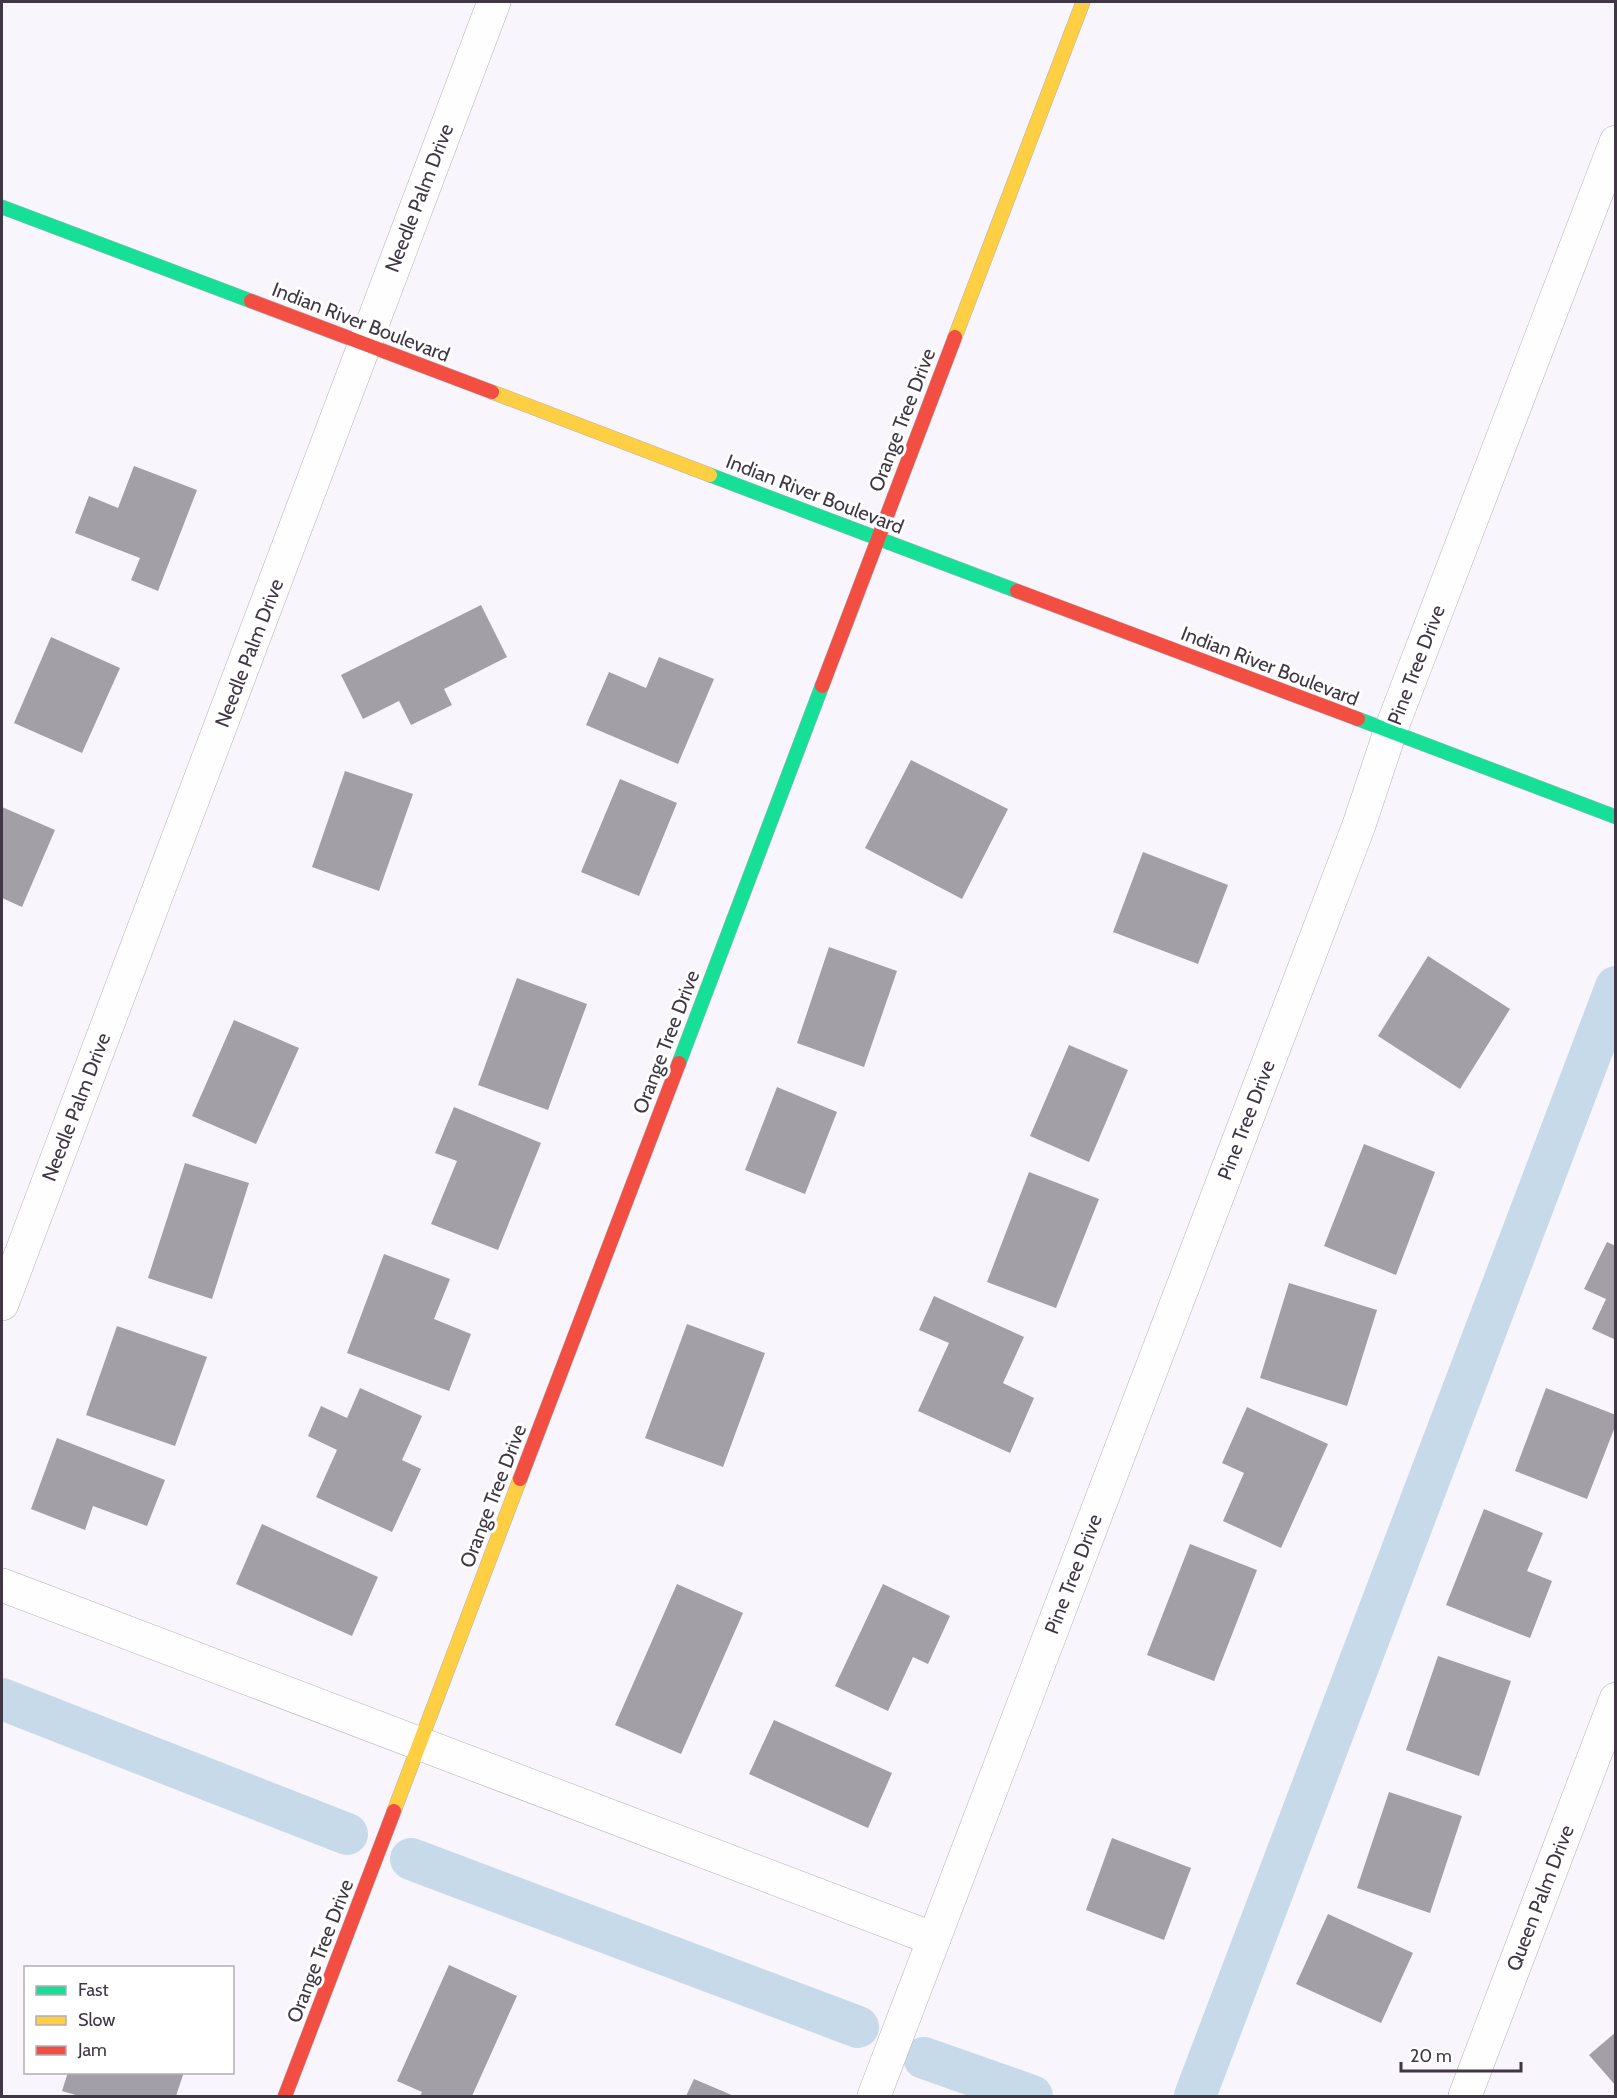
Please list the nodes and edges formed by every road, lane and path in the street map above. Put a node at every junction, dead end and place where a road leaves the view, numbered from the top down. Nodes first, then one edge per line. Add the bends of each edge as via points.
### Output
1 (494, 2) edge
2 (1083, 2) edge
3 (1616, 142) edge
4 (2, 207) edge
5 (364, 344) junction
6 (878, 538) junction
7 (1390, 732) junction
8 (1616, 817) edge
9 (2, 1304) edge
10 (2, 1585) edge
11 (1616, 1699) edge
12 (420, 1744) junction
13 (934, 1939) junction
14 (285, 2097) edge
15 (874, 2097) edge
16 (1465, 2097) edge

1 - 5 street, Needle Palm Drive
2 - 6 street, Orange Tree Drive
3 - 7 street, Pine Tree Drive
4 - 5 street, Indian River Boulevard
5 - 6 street, Indian River Boulevard
5 - 9 street, Needle Palm Drive
6 - 7 street, Indian River Boulevard
6 - 12 street, Orange Tree Drive
7 - 8 street, Indian River Boulevard
7 - 13 street, Pine Tree Drive via 1359,825
10 - 12 street
11 - 16 street, Queen Palm Drive
12 - 13 street
12 - 14 street, Orange Tree Drive
13 - 15 street, Pine Tree Drive

